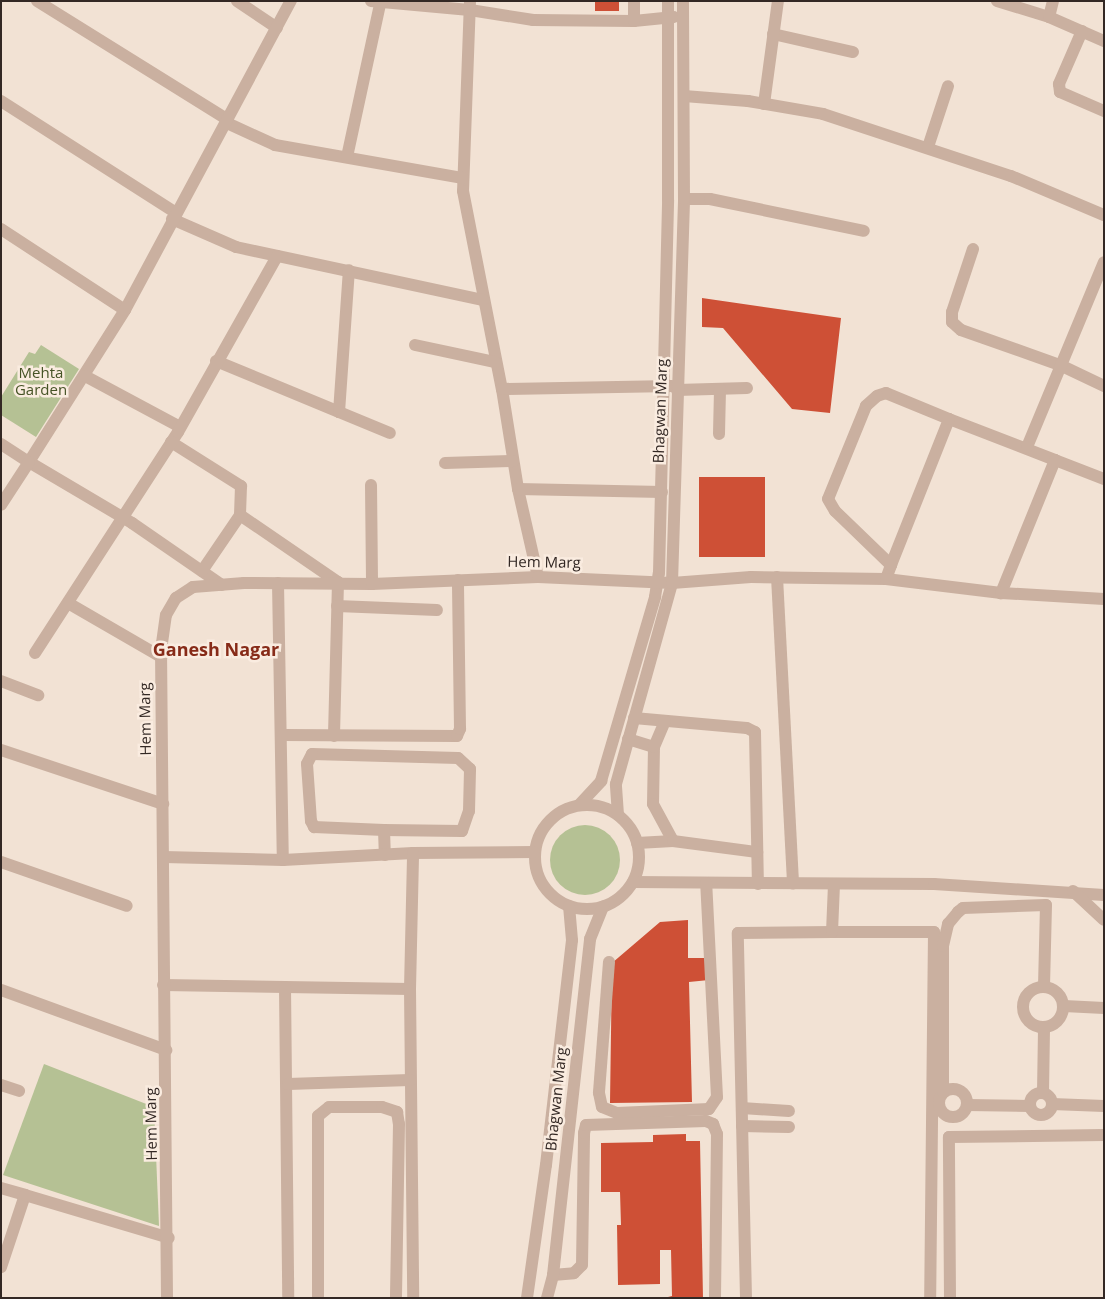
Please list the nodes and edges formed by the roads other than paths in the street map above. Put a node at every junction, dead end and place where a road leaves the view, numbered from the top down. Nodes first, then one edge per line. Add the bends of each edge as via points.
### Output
1 (38, 1) edge
2 (237, 1) edge
3 (291, 1) edge
4 (634, 1) edge
5 (668, 1) edge
6 (683, 1) edge
7 (778, 1) edge
8 (997, 1) edge
9 (1053, 1) edge
10 (376, 2) edge
11 (470, 6) edge
12 (683, 15) junction
13 (1049, 17) junction
14 (668, 19) junction
15 (634, 21) junction
16 (277, 28) junction
17 (1082, 31) junction
18 (773, 34) junction
19 (1104, 41) edge
20 (853, 52) dead end
21 (948, 86) dead end
22 (684, 96) junction
23 (1, 101) edge
24 (764, 104) junction
25 (1104, 111) edge
26 (228, 122) junction
27 (928, 146) junction
28 (347, 157) junction
29 (463, 178) junction
30 (684, 199) junction
31 (1104, 215) edge
32 (174, 216) junction
33 (1, 229) edge
34 (864, 231) dead end
35 (973, 248) dead end
36 (277, 256) junction
37 (1104, 262) edge
38 (349, 270) junction
39 (483, 300) junction
40 (125, 310) junction
41 (415, 344) dead end
42 (216, 361) junction
43 (495, 362) junction
44 (1060, 365) junction
45 (85, 376) junction
46 (1104, 386) edge
47 (673, 388) junction
48 (747, 388) dead end
49 (502, 389) junction
50 (720, 389) junction
51 (339, 412) junction
52 (949, 420) junction
53 (180, 427) junction
54 (390, 433) dead end
55 (719, 434) dead end
56 (172, 442) junction
57 (1, 444) edge
58 (1027, 447) junction
59 (513, 460) junction
60 (1055, 460) junction
61 (29, 462) junction
62 (445, 463) dead end
63 (1104, 479) edge
64 (371, 485) dead end
65 (518, 489) junction
66 (662, 492) junction
67 (1, 505) edge
68 (240, 515) junction
69 (124, 518) junction
70 (891, 565) junction
71 (202, 571) junction
72 (538, 576) junction
73 (777, 577) junction
74 (886, 579) junction
75 (458, 580) junction
76 (338, 582) junction
77 (658, 582) junction
78 (278, 583) junction
79 (672, 583) junction
80 (372, 584) junction
81 (222, 585) junction
82 (1001, 593) junction
83 (1104, 598) edge
84 (68, 603) junction
85 (337, 606) junction
86 (437, 610) dead end
87 (35, 653) dead end
88 (161, 657) junction
89 (1, 681) edge
90 (38, 695) dead end
91 (634, 718) junction
92 (665, 721) junction
93 (283, 735) junction
94 (334, 736) junction
95 (628, 739) junction
96 (654, 747) junction
97 (1, 750) edge
98 (162, 804) junction
99 (580, 805) junction
100 (618, 815) junction
101 (384, 830) junction
102 (673, 841) junction
103 (637, 844) junction
104 (534, 852) junction
105 (758, 852) junction
106 (413, 853) junction
107 (385, 855) junction
108 (164, 857) junction
109 (283, 860) junction
110 (1, 862) edge
111 (633, 882) junction
112 (706, 883) junction
113 (758, 884) junction
114 (793, 884) junction
115 (834, 885) junction
116 (1047, 889) junction
117 (1073, 890) junction
118 (1104, 895) edge
119 (1046, 905) junction
120 (127, 906) dead end
121 (569, 906) junction
122 (603, 906) junction
123 (1104, 920) edge
124 (832, 932) junction
125 (609, 962) dead end
126 (163, 985) junction
127 (1044, 987) junction
128 (285, 988) junction
129 (410, 989) junction
130 (1, 990) edge
131 (1064, 1006) junction
132 (1104, 1008) edge
133 (1044, 1028) junction
134 (166, 1050) junction
135 (410, 1080) junction
136 (288, 1084) junction
137 (1, 1085) edge
138 (19, 1091) dead end
139 (943, 1092) junction
140 (1043, 1093) junction
141 (1052, 1104) junction
142 (967, 1105) junction
143 (1030, 1106) junction
144 (1104, 1106) edge
145 (742, 1108) junction
146 (789, 1110) dead end
147 (742, 1126) junction
148 (789, 1128) dead end
149 (1104, 1135) edge
150 (1, 1188) edge
151 (26, 1195) junction
152 (169, 1238) junction
153 (1, 1267) edge
154 (553, 1275) junction
155 (167, 1298) edge
156 (288, 1298) edge
157 (318, 1298) edge
158 (396, 1298) edge
159 (413, 1298) edge
160 (527, 1298) edge
161 (547, 1298) edge
162 (715, 1298) edge
163 (746, 1298) edge
164 (930, 1298) edge
165 (950, 1298) edge

1 - 26 street
2 - 16 street
3 - 16 street
4 - 15 street
5 - 14 street, Bhagwan Marg
6 - 12 street, Bhagwan Marg
7 - 18 street
8 - 13 street
9 - 13 street
10 - 11 street
10 - 28 street
11 - 15 street via 533,20
11 - 29 street
12 - 14 street
12 - 22 street, Bhagwan Marg
13 - 17 street
14 - 15 street
14 - 47 street, Bhagwan Marg
16 - 26 street
17 - 19 street
17 - 25 street via 1059,84 1060,92
18 - 20 street
18 - 24 street
21 - 27 street
22 - 24 street
22 - 30 street, Bhagwan Marg
23 - 32 street
24 - 27 street via 823,114
26 - 28 street via 275,145
26 - 32 street
27 - 31 street
28 - 29 street
29 - 39 street
30 - 34 street via 710,199
30 - 47 street, Bhagwan Marg
32 - 36 street via 236,246
32 - 40 street
33 - 40 street
35 - 44 street via 952,312 952,322 961,330
36 - 38 street
36 - 42 street
37 - 44 street
38 - 39 street
38 - 51 street
39 - 43 street
40 - 45 street
41 - 43 street
42 - 51 street
42 - 53 street
43 - 49 street
44 - 46 street
44 - 58 street
45 - 53 street
45 - 61 street
47 - 49 street
47 - 50 street
47 - 66 street, Bhagwan Marg
47 - 79 street, Bhagwan Marg
48 - 50 street
49 - 59 street
50 - 55 street
51 - 54 street
52 - 58 street
52 - 70 street
52 - 70 street via 886,393 877,396 866,406 830,494 830,505
53 - 56 street
56 - 68 street via 241,486
56 - 69 street
57 - 61 street
58 - 60 street
59 - 62 street
59 - 65 street
60 - 63 street
60 - 82 street
61 - 67 street
61 - 69 street
64 - 80 street
65 - 66 street
65 - 72 street
66 - 77 street, Bhagwan Marg
68 - 71 street
68 - 76 street
69 - 71 street
69 - 84 street
70 - 74 street
71 - 81 street
72 - 75 street, Hem Marg
72 - 77 street, Hem Marg
73 - 74 street, Hem Marg
73 - 79 street, Hem Marg
73 - 114 street
74 - 82 street, Hem Marg
75 - 80 street, Hem Marg
75 - 94 street via 460,729 457,736
76 - 78 street, Hem Marg
76 - 80 street, Hem Marg
76 - 85 street
77 - 79 street, Hem Marg
77 - 99 street, Bhagwan Marg via 601,781
78 - 81 street, Hem Marg
78 - 93 street
79 - 91 street, Bhagwan Marg
81 - 88 street, Hem Marg via 193,587 176,598 166,615
82 - 83 street, Hem Marg
84 - 87 street
84 - 88 street
85 - 86 street
85 - 94 street
88 - 98 street, Hem Marg
89 - 90 street
91 - 92 street
91 - 95 street, Bhagwan Marg
92 - 96 street
92 - 105 street via 748,728 755,732
93 - 94 street
93 - 109 street
95 - 96 street
95 - 100 street, Bhagwan Marg via 616,784
96 - 102 street via 653,804
97 - 98 street
98 - 108 street, Hem Marg
99 - 100 street via 602,807
99 - 104 street via 561,812 543,829
100 - 103 street
101 - 101 street via 314,827 307,764 312,754 458,758 470,769 469,811 462,831
101 - 107 street
102 - 103 street
102 - 105 street
103 - 111 street via 639,861
104 - 106 street
104 - 121 street via 538,877 553,897
105 - 113 street
106 - 107 street
106 - 129 street
107 - 109 street
108 - 109 street
108 - 126 street, Hem Marg
110 - 120 street
111 - 112 street
111 - 122 street via 621,896
112 - 113 street
112 - 125 street via 717,1097 709,1109 617,1113 602,1107 599,1093
113 - 114 street
114 - 115 street
115 - 116 street via 934,884
115 - 124 street
116 - 117 street
116 - 119 street
117 - 118 street
117 - 123 street
119 - 127 street
119 - 139 street via 963,908 948,924 943,946
121 - 122 street via 586,910
121 - 160 street, Bhagwan Marg via 572,940
122 - 154 street, Bhagwan Marg via 590,940
124 - 145 street via 738,933
124 - 164 street via 934,932
126 - 128 street
126 - 134 street, Hem Marg
127 - 131 street via 1055,990
127 - 133 street via 1032,990 1023,1007 1027,1020
128 - 129 street
128 - 136 street
129 - 135 street
130 - 134 street
131 - 132 street
131 - 133 street via 1056,1024
133 - 140 street
134 - 152 street, Hem Marg
135 - 136 street
135 - 159 street
136 - 156 street
137 - 138 street
139 - 142 street via 951,1089 960,1091 966,1097
139 - 142 street via 938,1106 948,1117 962,1114
140 - 141 street via 1049,1095
140 - 143 street via 1033,1096
141 - 143 street via 1044,1115 1034,1112
141 - 144 street
142 - 143 street
145 - 146 street
145 - 147 street
147 - 148 street
147 - 163 street
149 - 165 street via 949,1137
150 - 151 street
151 - 152 street
151 - 153 street
152 - 155 street, Hem Marg
154 - 161 street, Bhagwan Marg
154 - 162 street via 574,1274 582,1265 586,1125 706,1121 713,1124 717,1134
157 - 158 street via 318,1116 329,1107 373,1107 397,1112

